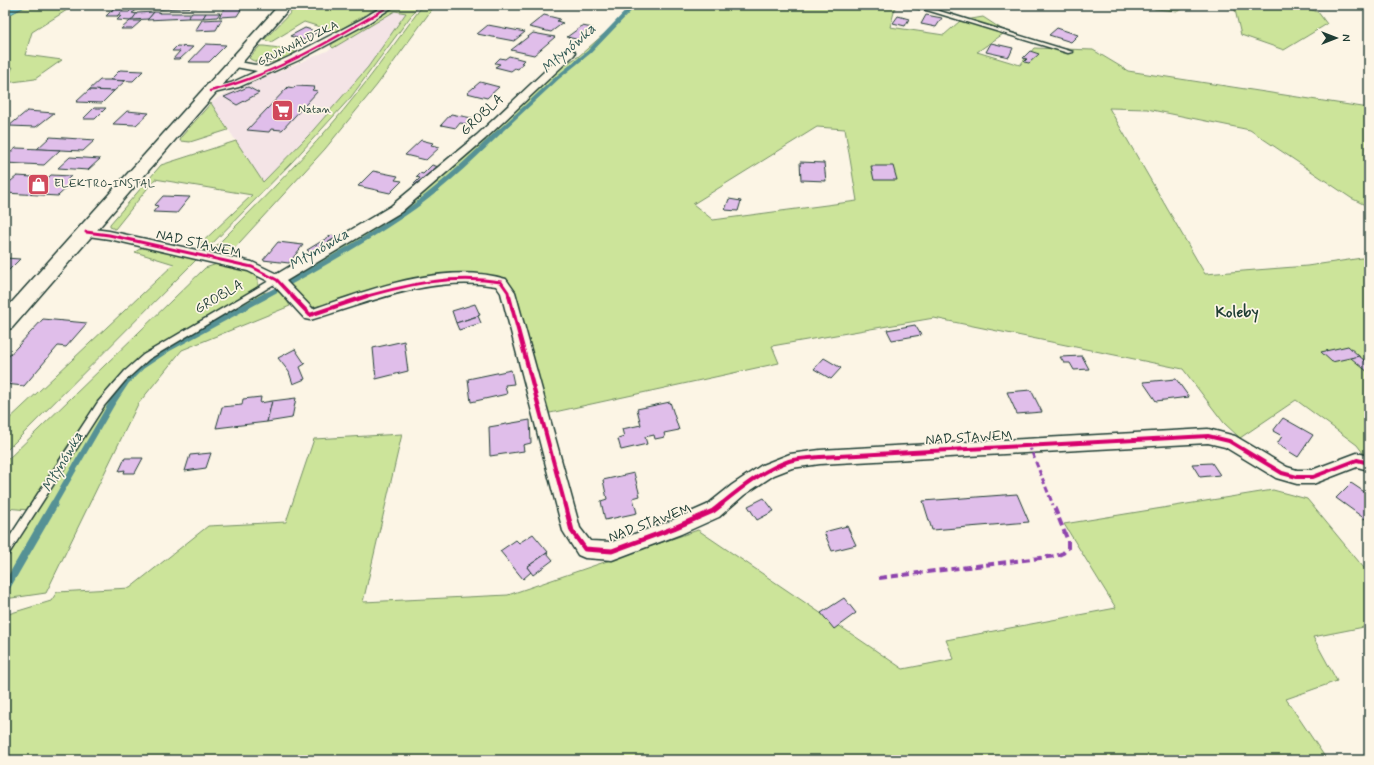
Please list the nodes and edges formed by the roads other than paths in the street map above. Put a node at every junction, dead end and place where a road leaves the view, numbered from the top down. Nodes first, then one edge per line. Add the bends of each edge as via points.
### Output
1 (286, 5) edge
2 (391, 5) edge
3 (905, 5) edge
4 (1070, 52) dead end
5 (570, 53) dead end
6 (234, 64) junction
7 (269, 70) junction
8 (210, 91) junction
9 (86, 232) junction
10 (277, 280) junction
11 (5, 323) edge
12 (1369, 463) edge
13 (5, 552) edge

1 - 6 main road
2 - 7 street, GRUNWALDZKA
3 - 4 lane via 931,10
5 - 10 street, GROBLA via 481,137 396,209
6 - 7 street
6 - 8 main road
7 - 8 street, GRUNWALDZKA via 235,85
8 - 9 main road
9 - 10 street, NAD STAWEM via 252,267
9 - 11 main road
10 - 12 street, NAD STAWEM via 310,315 352,300 402,287 476,277 501,282 508,292 572,532 585,549 612,551 674,528 713,511 768,470 790,462 820,457 1208,436 1229,441 1282,472 1296,477 1313,477 1357,460
10 - 13 lane, GROBLA via 130,369 100,404

